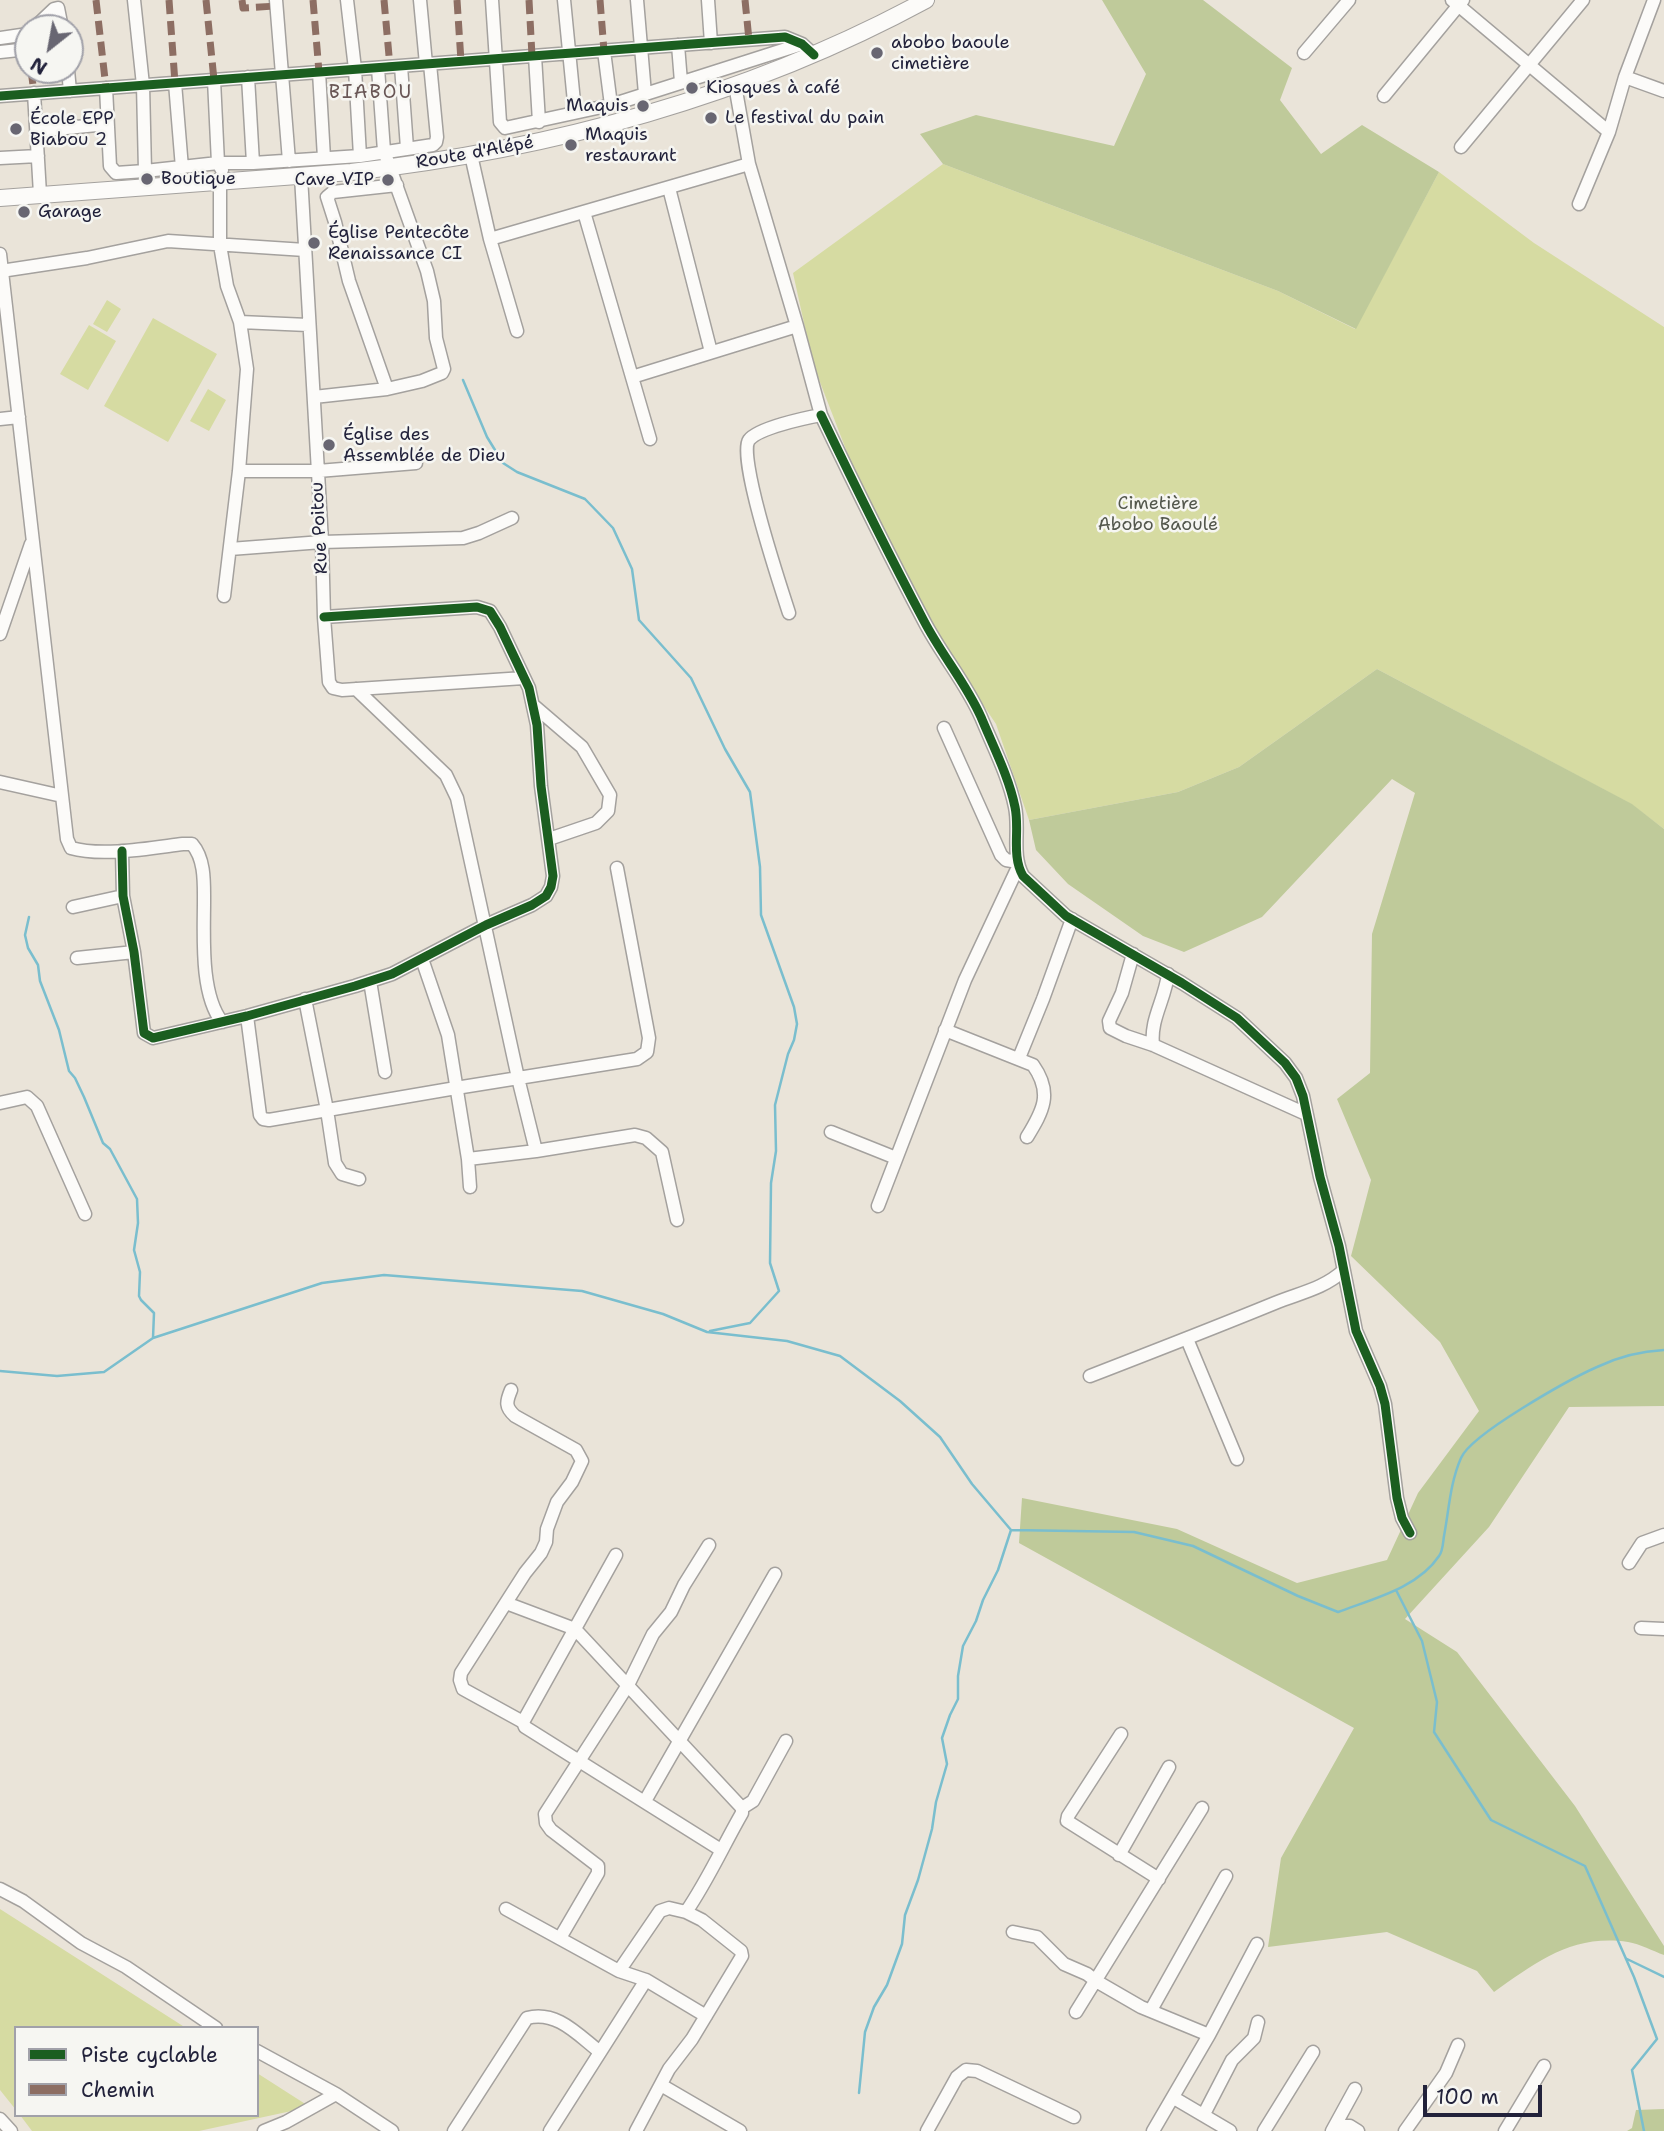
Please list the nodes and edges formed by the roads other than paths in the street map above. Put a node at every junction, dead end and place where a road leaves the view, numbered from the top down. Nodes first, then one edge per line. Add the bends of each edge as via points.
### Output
1 (134, 0) edge
2 (276, 0) edge
3 (348, 0) edge
4 (420, 0) edge
5 (492, 0) edge
6 (564, 0) edge
7 (637, 0) edge
8 (708, 0) edge
9 (926, 0) edge
10 (1349, 0) edge
11 (1583, 0) edge
12 (1654, 0) edge
13 (1458, 2) edge
14 (49, 14) edge
15 (59, 14) edge
16 (711, 43) junction
17 (678, 45) junction
18 (642, 48) junction
19 (808, 50) junction
20 (604, 51) junction
21 (1304, 52) dead end
22 (569, 53) junction
23 (535, 56) junction
24 (497, 59) junction
25 (428, 64) junction
26 (1530, 65) junction
27 (401, 66) junction
28 (378, 68) junction
29 (355, 69) junction
30 (318, 72) junction
31 (283, 75) junction
32 (248, 77) junction
33 (1626, 77) junction
34 (214, 80) junction
35 (681, 82) junction
36 (175, 83) junction
37 (70, 84) edge
38 (143, 85) junction
39 (735, 85) junction
40 (106, 88) junction
41 (71, 91) junction
42 (1664, 91) edge
43 (34, 93) junction
44 (645, 94) junction
45 (0, 96) edge
46 (1384, 96) dead end
47 (611, 105) junction
48 (575, 112) junction
49 (538, 122) junction
50 (107, 124) junction
51 (36, 131) junction
52 (1609, 132) junction
53 (1461, 147) dead end
54 (407, 148) junction
55 (384, 151) junction
56 (471, 155) junction
57 (38, 156) junction
58 (360, 156) junction
59 (0, 158) edge
60 (324, 158) junction
61 (289, 161) junction
62 (218, 163) junction
63 (253, 163) junction
64 (749, 164) junction
65 (181, 167) junction
66 (391, 168) junction
67 (145, 172) junction
68 (301, 176) junction
69 (223, 181) junction
70 (397, 185) junction
71 (668, 188) junction
72 (40, 194) junction
73 (0, 198) edge
74 (1579, 204) dead end
75 (584, 212) junction
76 (490, 239) junction
77 (220, 245) junction
78 (305, 250) junction
79 (0, 254) edge
80 (1, 271) edge
81 (1, 285) edge
82 (240, 322) junction
83 (308, 325) junction
84 (797, 326) junction
85 (517, 331) dead end
86 (5, 352) edge
87 (711, 352) junction
88 (632, 377) junction
89 (387, 389) junction
90 (314, 397) junction
91 (821, 415) junction
92 (19, 417) junction
93 (0, 419) edge
94 (650, 439) dead end
95 (416, 463) dead end
96 (239, 471) junction
97 (318, 471) junction
98 (512, 518) dead end
99 (32, 541) junction
100 (322, 542) junction
101 (230, 549) junction
102 (224, 596) dead end
103 (789, 613) dead end
104 (324, 617) junction
105 (0, 634) edge
106 (524, 678) junction
107 (356, 689) junction
108 (533, 705) junction
109 (943, 728) dead end
110 (0, 782) edge
111 (62, 796) junction
112 (549, 839) junction
113 (122, 851) junction
114 (1018, 865) junction
115 (617, 868) dead end
116 (123, 896) junction
117 (73, 906) dead end
118 (1072, 919) junction
119 (486, 925) junction
120 (134, 952) junction
121 (1133, 954) junction
122 (77, 958) dead end
123 (422, 959) junction
124 (1168, 974) junction
125 (370, 981) junction
126 (305, 999) junction
127 (247, 1016) junction
128 (222, 1022) junction
129 (945, 1030) junction
130 (1153, 1045) junction
131 (1019, 1058) junction
132 (385, 1072) dead end
133 (518, 1078) junction
134 (456, 1088) junction
135 (0, 1103) edge
136 (327, 1110) junction
137 (1306, 1114) junction
138 (831, 1132) dead end
139 (1027, 1138) dead end
140 (536, 1151) junction
141 (896, 1158) junction
142 (468, 1160) junction
143 (359, 1179) dead end
144 (470, 1187) dead end
145 (878, 1206) dead end
146 (85, 1214) dead end
147 (677, 1220) dead end
148 (1343, 1272) junction
149 (1187, 1339) junction
150 (1090, 1376) dead end
151 (511, 1390) dead end
152 (1237, 1459) dead end
153 (1410, 1533) dead end
154 (1664, 1535) edge
155 (709, 1545) dead end
156 (616, 1555) dead end
157 (1629, 1563) dead end
158 (775, 1574) dead end
159 (506, 1603) junction
160 (1641, 1628) dead end
161 (575, 1629) junction
162 (1664, 1629) edge
163 (628, 1685) junction
164 (523, 1723) junction
165 (1121, 1734) dead end
166 (680, 1740) junction
167 (786, 1741) dead end
168 (579, 1761) junction
169 (1169, 1767) dead end
170 (645, 1801) junction
171 (742, 1808) junction
172 (1202, 1808) dead end
173 (721, 1850) junction
174 (1119, 1855) junction
175 (1226, 1876) dead end
176 (1159, 1879) junction
177 (0, 1889) edge
178 (506, 1909) dead end
179 (686, 1912) junction
180 (1013, 1932) dead end
181 (560, 1938) junction
182 (1257, 1944) dead end
183 (619, 1971) junction
184 (646, 1980) junction
185 (1096, 1982) junction
186 (1151, 2010) junction
187 (1076, 2012) dead end
188 (706, 2016) junction
189 (1258, 2022) dead end
190 (213, 2026) edge
191 (1209, 2035) junction
192 (1458, 2045) dead end
193 (259, 2052) edge
194 (600, 2052) junction
195 (1312, 2052) dead end
196 (1544, 2066) dead end
197 (662, 2085) junction
198 (1355, 2089) dead end
199 (336, 2094) junction
200 (1174, 2098) junction
201 (1204, 2114) junction
202 (1074, 2117) dead end
203 (0, 2119) edge
204 (1333, 2129) edge
205 (11, 2131) edge
206 (264, 2131) edge
207 (392, 2131) edge
208 (454, 2131) edge
209 (550, 2131) edge
210 (636, 2131) edge
211 (740, 2131) edge
212 (927, 2131) edge
213 (1153, 2131) edge
214 (1230, 2131) edge
215 (1264, 2131) edge
216 (1358, 2131) edge
217 (1405, 2131) edge
218 (1506, 2131) edge

1 - 38 street
2 - 31 street
3 - 29 street
4 - 25 street
5 - 24 street
6 - 22 street
7 - 18 street
8 - 16 street
9 - 19 main road, Route d'Alépé
10 - 21 street
11 - 26 street
12 - 33 street
13 - 26 street
13 - 46 street
14 - 15 street via 58,8
16 - 17 street
16 - 19 street via 785,37
17 - 18 street
17 - 35 street
18 - 20 street
18 - 44 street
19 - 35 street
19 - 39 main road, Route d'Alépé
20 - 22 street
20 - 47 street
22 - 23 street
22 - 48 street
23 - 24 street
23 - 49 street
24 - 25 street
24 - 49 street via 500,122 505,128
25 - 27 street
25 - 54 street via 436,142
26 - 52 street
26 - 53 street
27 - 28 street
27 - 54 street
28 - 29 street
28 - 55 street
29 - 30 street
29 - 58 street
30 - 31 street
30 - 60 street
31 - 32 street
31 - 61 street
32 - 34 street
32 - 63 street
33 - 42 street
33 - 52 street
34 - 36 street
34 - 62 street
35 - 44 street
36 - 38 street
36 - 65 street
37 - 41 street
38 - 40 street
38 - 67 street
39 - 56 main road, Route d'Alépé via 564,136
39 - 64 street
40 - 41 street
40 - 50 street
41 - 43 street
43 - 45 street
43 - 51 street
44 - 47 street
47 - 48 street
48 - 49 street
50 - 51 street
50 - 67 street via 111,169 118,174
51 - 57 street
52 - 74 street
54 - 55 street
55 - 58 street
55 - 66 street
56 - 66 main road, Route d'Alépé
56 - 76 street
57 - 59 street
57 - 72 street
58 - 60 street
60 - 61 street
61 - 63 street
62 - 63 street
62 - 65 street
62 - 69 street
64 - 71 street
64 - 84 street
65 - 67 street
66 - 68 main road, Route d'Alépé
66 - 70 street
68 - 69 main road, Route d'Alépé
68 - 78 street, Rue Poitou
69 - 72 main road, Route d'Alépé
69 - 77 street
70 - 89 street via 427,271 444,369 422,381
70 - 89 street via 333,192 327,197 349,281
71 - 75 street
71 - 87 street
72 - 73 main road, Route d'Alépé
75 - 76 street
75 - 88 street
76 - 85 street
77 - 78 street
77 - 80 street via 168,241
77 - 82 street via 227,286
78 - 83 street, Rue Poitou
79 - 80 street
80 - 81 street
81 - 86 street
82 - 83 street
82 - 96 street via 247,369
83 - 90 street, Rue Poitou
84 - 87 street
84 - 91 street
86 - 92 street
87 - 88 street
88 - 94 street
89 - 90 street
90 - 97 street, Rue Poitou
91 - 103 street via 761,432 746,445 768,548
91 - 114 street via 925,623 980,716 1010,788
92 - 93 street
92 - 99 street
95 - 97 street
96 - 97 street
96 - 101 street
97 - 100 street, Rue Poitou
98 - 100 street via 463,538
99 - 105 street
99 - 111 street
100 - 101 street
100 - 104 street, Rue Poitou
101 - 102 street
104 - 106 street via 477,607 490,611
104 - 107 street, Rue Poitou via 329,682 333,688
106 - 107 street, Rue Poitou
106 - 108 street
107 - 119 street via 446,775 457,797
108 - 112 street
108 - 112 street via 582,747 610,795 608,811 596,823
109 - 114 street via 1001,855
110 - 111 street
111 - 113 street via 71,848
112 - 119 street via 553,876 546,896
113 - 116 street
113 - 128 street via 192,844 198,851 204,877 206,970 215,1014
114 - 118 street via 1023,876
114 - 129 street
115 - 133 street via 649,1038 647,1052 637,1059
116 - 117 street
116 - 120 street
118 - 121 street
118 - 131 street
119 - 123 street
119 - 133 street
120 - 122 street
120 - 128 street via 144,1033 164,1037
121 - 124 street
121 - 130 street via 1110,1028
123 - 125 street
123 - 134 street via 449,1035
124 - 130 street via 1152,1025
124 - 137 street via 1237,1018 1285,1063 1296,1079
125 - 126 street
125 - 132 street
126 - 127 street
126 - 136 street
127 - 128 street
127 - 136 street via 263,1119
129 - 131 street
129 - 141 street
130 - 137 street
131 - 139 street via 1040,1074 1045,1094
133 - 134 street
133 - 140 street
134 - 136 street
134 - 142 street
135 - 146 street via 26,1097 37,1106
136 - 143 street via 335,1163 342,1174
137 - 148 street
138 - 141 street
140 - 142 street
140 - 147 street via 635,1135 646,1138 662,1152
141 - 145 street
142 - 144 street
148 - 149 street via 1321,1287
148 - 153 street via 1356,1331 1385,1404 1397,1498
149 - 150 street
149 - 152 street
151 - 159 street via 508,1410 576,1450 582,1461 557,1502 541,1553
154 - 157 street via 1642,1544
155 - 163 street via 671,1612 653,1634
156 - 161 street
158 - 166 street
159 - 161 street
159 - 164 street via 460,1680 463,1689
160 - 162 street
161 - 163 street
161 - 164 street
163 - 166 street
163 - 168 street
164 - 168 street
165 - 174 street via 1067,1822
166 - 170 street
166 - 171 street
167 - 171 street via 753,1801
168 - 170 street
168 - 181 street via 545,1814 546,1823 592,1860 598,1873
169 - 174 street
170 - 173 street
171 - 173 street
172 - 176 street
173 - 179 street
174 - 176 street
175 - 186 street
176 - 185 street
177 - 190 street
178 - 181 street
179 - 183 street via 660,1911
179 - 188 street via 702,1920 742,1956
180 - 185 street via 1037,1937 1058,1959
181 - 183 street
182 - 191 street
183 - 184 street
184 - 188 street
184 - 194 street
185 - 186 street
185 - 187 street
186 - 191 street
188 - 197 street
189 - 201 street via 1254,2038 1232,2060
191 - 200 street
192 - 217 street via 1442,2080
193 - 199 street
194 - 208 street via 559,2020 527,2018
194 - 209 street
195 - 215 street
196 - 218 street
197 - 210 street
197 - 211 street
198 - 204 street
199 - 206 street
199 - 207 street
200 - 201 street
200 - 213 street
201 - 214 street
202 - 212 street via 966,2070 957,2077
203 - 205 street
204 - 216 street via 1350,2126

